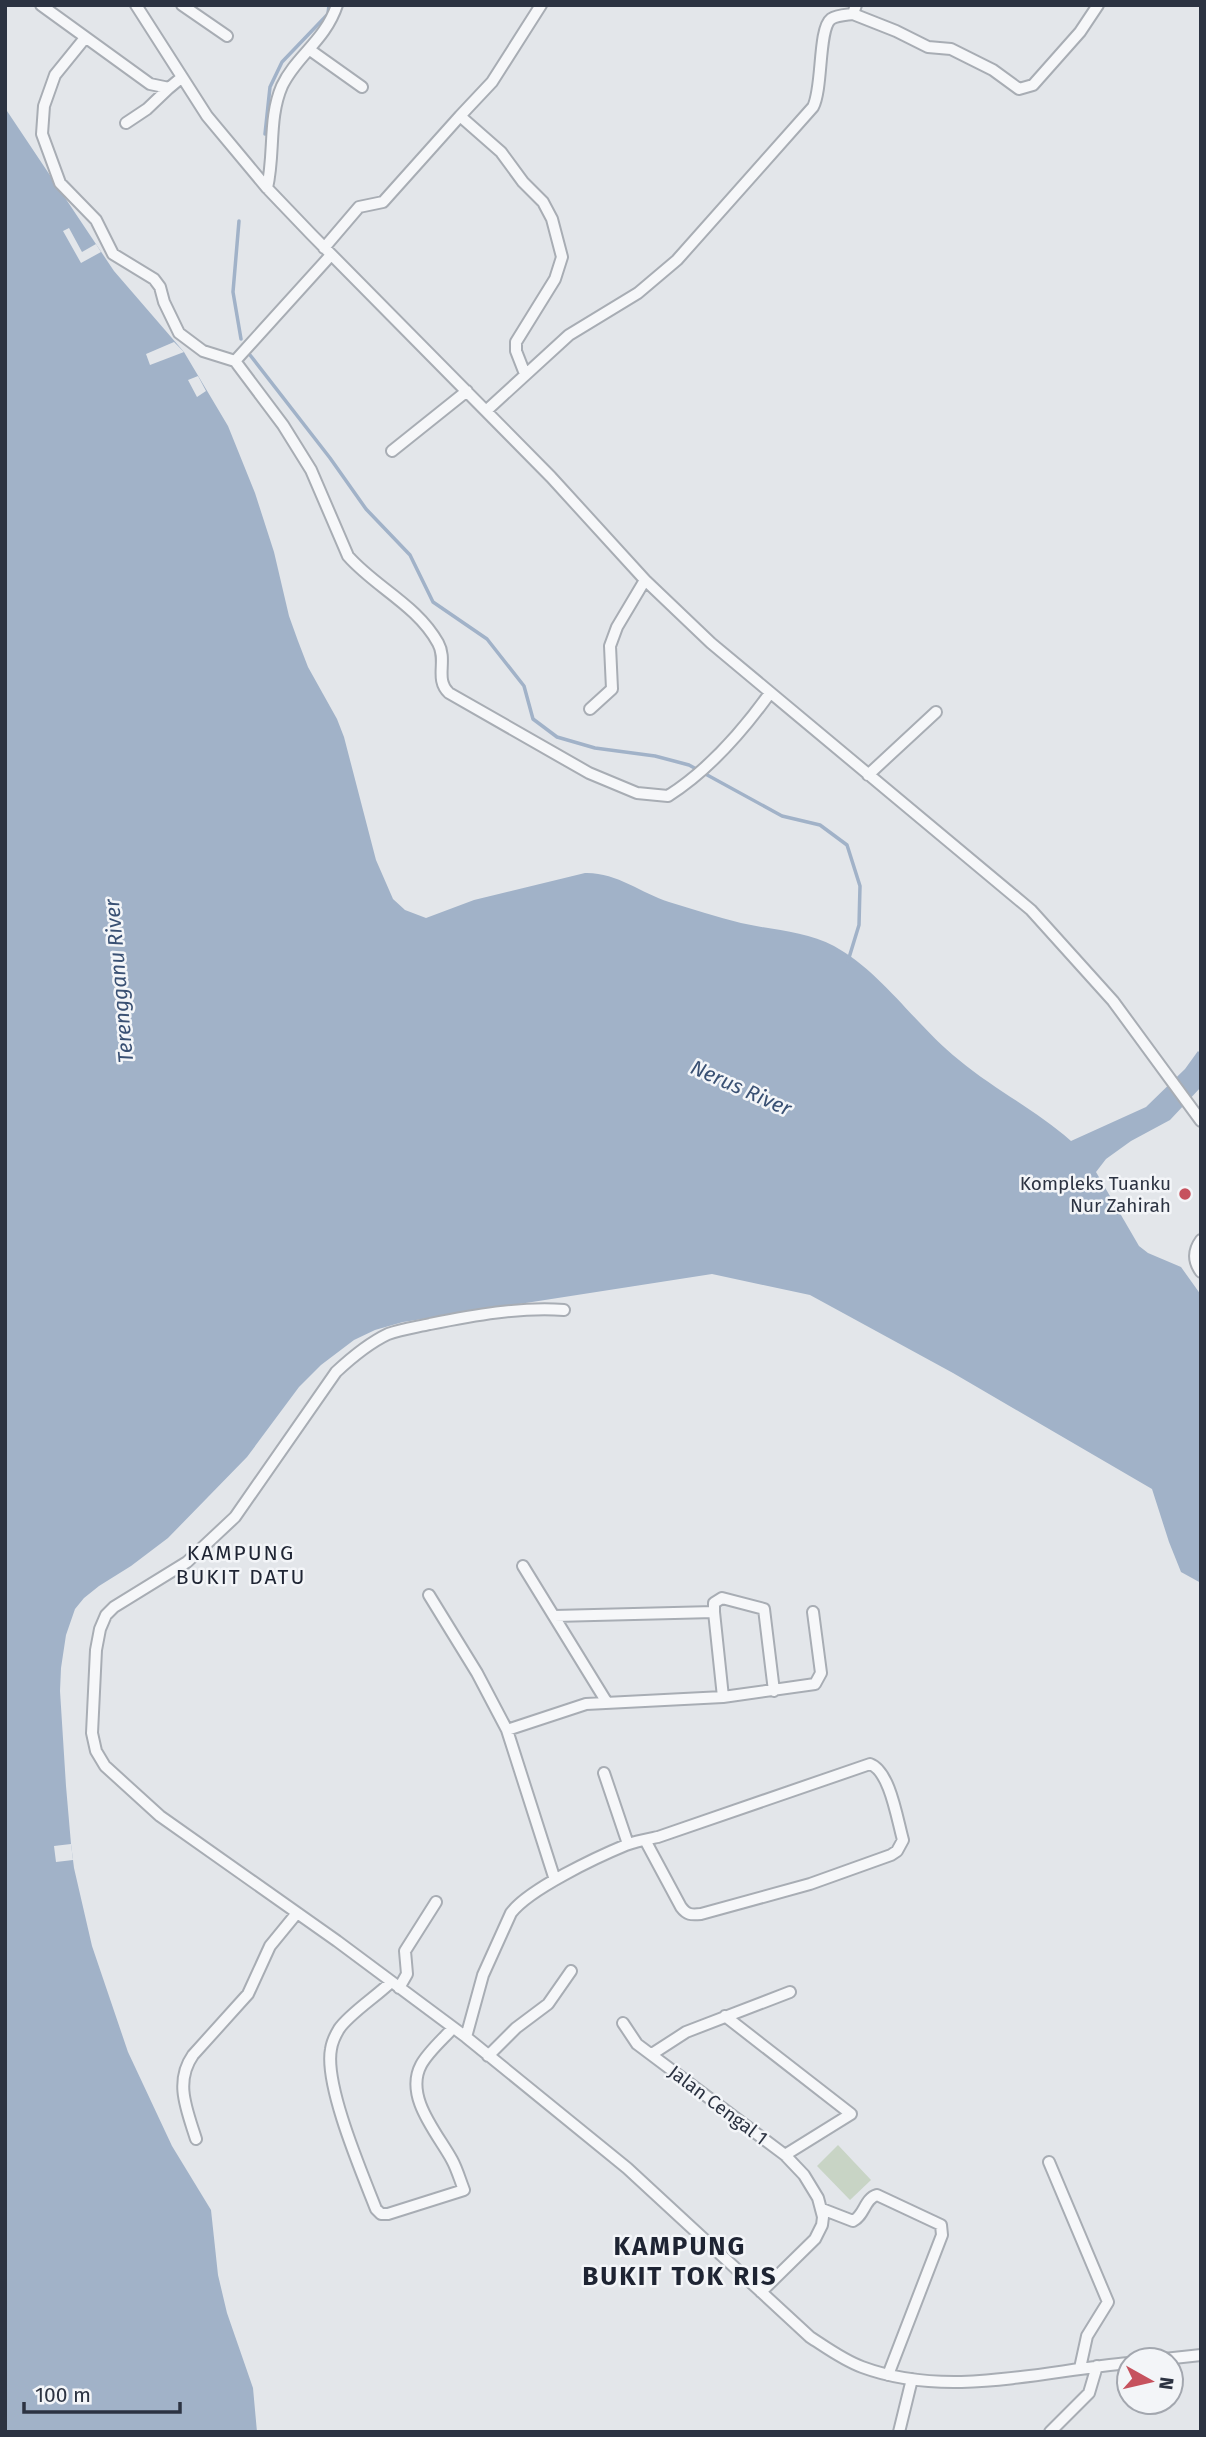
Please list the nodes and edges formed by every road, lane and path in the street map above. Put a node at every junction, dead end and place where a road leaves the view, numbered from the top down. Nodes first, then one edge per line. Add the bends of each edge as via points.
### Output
1 (41, 5) edge
2 (136, 5) edge
3 (183, 5) edge
4 (337, 5) edge
5 (541, 5) edge
6 (1098, 5) edge
7 (855, 10) edge
8 (227, 36) dead end
9 (85, 38) junction
10 (310, 50) junction
11 (181, 78) junction
12 (362, 87) dead end
13 (169, 88) junction
14 (460, 116) junction
15 (126, 124) dead end
16 (267, 188) junction
17 (328, 251) junction
18 (235, 361) junction
19 (525, 374) junction
20 (467, 391) junction
21 (486, 411) junction
22 (392, 451) dead end
23 (645, 580) junction
24 (770, 693) junction
25 (590, 709) dead end
26 (936, 712) dead end
27 (868, 775) junction
28 (1201, 1122) edge
29 (1201, 1240) edge
30 (1201, 1272) edge
31 (564, 1310) dead end
32 (523, 1566) dead end
33 (429, 1595) dead end
34 (715, 1612) junction
35 (813, 1612) dead end
36 (554, 1616) junction
37 (774, 1690) junction
38 (723, 1697) junction
39 (606, 1701) junction
40 (506, 1730) junction
41 (604, 1773) dead end
42 (645, 1840) junction
43 (628, 1844) junction
44 (555, 1880) junction
45 (436, 1902) dead end
46 (297, 1913) junction
47 (571, 1971) dead end
48 (395, 1985) junction
49 (790, 1992) dead end
50 (725, 2016) junction
51 (624, 2023) dead end
52 (453, 2028) junction
53 (466, 2037) junction
54 (652, 2054) junction
55 (488, 2056) junction
56 (196, 2139) dead end
57 (785, 2155) junction
58 (1049, 2162) dead end
59 (822, 2209) junction
60 (761, 2292) junction
61 (1115, 2364) edge
62 (1097, 2366) junction
63 (1080, 2368) junction
64 (888, 2375) junction
65 (912, 2379) junction
66 (899, 2432) edge
67 (1050, 2432) edge

1 - 9 street
2 - 11 street
3 - 8 street
4 - 10 street via 327,29
5 - 14 street via 492,82
6 - 7 street via 1080,32 1025,89 951,49 922,45
7 - 19 street via 828,23 813,107 677,260 638,293 569,335
9 - 13 street via 139,79
9 - 18 street via 55,75 44,106 42,134 54,171 96,220 113,254 154,279 179,333 203,351
10 - 12 street
10 - 16 street via 286,79 275,105
11 - 13 street
11 - 16 street
13 - 15 street
14 - 17 street via 383,202 359,207
14 - 19 street via 501,152 543,202 562,257 555,279 516,342
16 - 17 street
17 - 18 street
17 - 20 street
18 - 24 street via 311,470 348,556 424,623 438,643 443,656 440,679 449,693 589,773 634,792 668,796 708,766
19 - 21 street
20 - 21 street
20 - 22 street
21 - 23 street
23 - 24 street
23 - 25 street via 610,646 612,689
24 - 27 street
26 - 27 street
27 - 28 street via 1031,910 1113,1001
29 - 30 street via 1195,1258
31 - 46 street via 489,1314 403,1330 352,1357 336,1372 234,1517 187,1562 106,1615 96,1650 92,1733 105,1766 160,1816
32 - 36 street
33 - 40 street
34 - 36 street
34 - 37 street via 715,1604 722,1598 764,1609
34 - 38 street
35 - 37 street via 820,1679 816,1684
36 - 39 street
37 - 38 street
38 - 39 street
39 - 40 street via 568,1708
40 - 44 street
41 - 43 street
42 - 42 street via 870,1764 879,1767 885,1777 903,1840 891,1855 833,1876 691,1915 681,1907
42 - 43 street
43 - 44 street
44 - 53 street via 525,1897 511,1913 483,1975
45 - 48 street via 405,1951 407,1974
46 - 48 street
46 - 56 street via 270,1947 248,1994 186,2067 182,2087
47 - 55 street via 548,2004
48 - 52 street
48 - 52 street via 346,2020 333,2040 330,2056 345,2127 381,2214 464,2190 454,2162 422,2108 416,2083 425,2059
49 - 50 street
50 - 54 street via 673,2038
50 - 57 street via 851,2115
51 - 54 street, Jalan Cengal 1 via 635,2042
52 - 53 street
53 - 55 street
54 - 57 street, Jalan Cengal 1
55 - 60 street via 626,2168
57 - 59 street, Jalan Cengal 1 via 811,2183
58 - 63 street via 1108,2302 1087,2336
59 - 60 street via 822,2225 815,2239
59 - 64 street via 853,2221 877,2195 941,2225 942,2235
60 - 64 street via 810,2337 841,2357
61 - 62 street
62 - 63 street
62 - 67 street via 1089,2393
63 - 65 street via 962,2383
64 - 65 street
65 - 66 street

